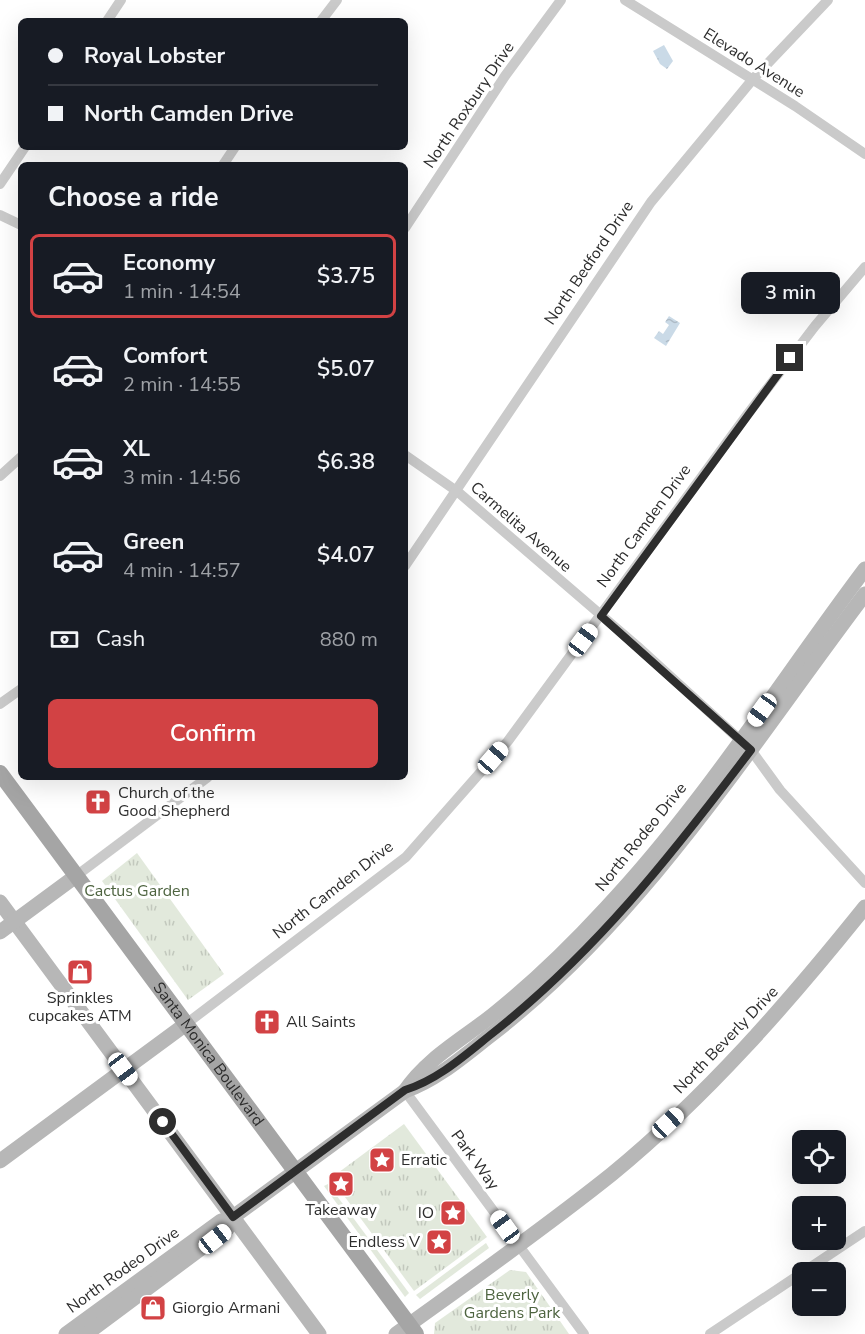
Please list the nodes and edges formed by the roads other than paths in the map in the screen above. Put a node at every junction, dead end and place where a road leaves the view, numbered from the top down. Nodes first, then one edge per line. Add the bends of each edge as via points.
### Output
1 (121, 0) edge
2 (337, 0) edge
3 (561, 0) edge
4 (625, 0) edge
5 (828, 0) edge
6 (109, 18) edge
7 (323, 18) edge
8 (753, 79) junction
9 (23, 150) edge
10 (865, 153) edge
11 (0, 184) edge
12 (0, 215) edge
13 (408, 223) edge
14 (18, 224) edge
15 (865, 267) edge
16 (408, 457) edge
17 (18, 460) edge
18 (0, 476) edge
19 (458, 492) junction
20 (408, 562) edge
21 (865, 569) edge
22 (865, 594) edge
23 (601, 616) junction
24 (18, 690) edge
25 (0, 704) edge
26 (745, 745) junction
27 (0, 773) edge
28 (203, 780) edge
29 (76, 876) junction
30 (865, 884) edge
31 (0, 902) edge
32 (865, 907) edge
33 (14, 921) junction
34 (0, 932) edge
35 (186, 1024) junction
36 (123, 1069) junction
37 (405, 1090) junction
38 (0, 1161) edge
39 (295, 1171) junction
40 (233, 1217) junction
41 (865, 1231) edge
42 (518, 1244) junction
43 (407, 1331) edge
44 (66, 1334) edge
45 (86, 1334) edge
46 (319, 1334) edge
47 (584, 1334) edge
48 (710, 1334) edge

1 - 6 street
2 - 7 street
3 - 13 street, North Roxbury Drive via 505,76
4 - 8 street, Elevado Avenue
5 - 8 street, North Bedford Drive
8 - 10 street, Elevado Avenue
8 - 19 street, North Bedford Drive via 651,202
9 - 11 street
12 - 14 street
15 - 23 street, North Camden Drive via 747,415
16 - 19 street, Carmelita Avenue
17 - 18 street
19 - 20 street, North Bedford Drive
19 - 23 street, Carmelita Avenue
21 - 26 street, North Rodeo Drive
22 - 26 street, North Rodeo Drive
23 - 26 street, Carmelita Avenue
23 - 35 street, North Camden Drive via 508,741 406,857
24 - 25 street
26 - 30 street, Carmelita Avenue
26 - 37 street, North Rodeo Drive via 600,915 523,990 423,1068
27 - 29 main road, Santa Monica Boulevard
28 - 29 street
29 - 33 street
29 - 35 main road, Santa Monica Boulevard
31 - 33 street
32 - 42 street, North Beverly Drive via 780,1011 712,1082 611,1174
33 - 34 street
33 - 36 street
35 - 36 street, North Camden Drive
35 - 39 main road, Santa Monica Boulevard
36 - 38 street, North Camden Drive
36 - 40 street
37 - 39 street, North Rodeo Drive
37 - 42 street, Park Way
39 - 40 street, North Rodeo Drive
39 - 43 main road, Santa Monica Boulevard
40 - 44 street, North Rodeo Drive via 221,1221
40 - 45 street, North Rodeo Drive via 227,1229
40 - 46 street
41 - 48 street
42 - 43 street, North Beverly Drive
42 - 47 street, Park Way

